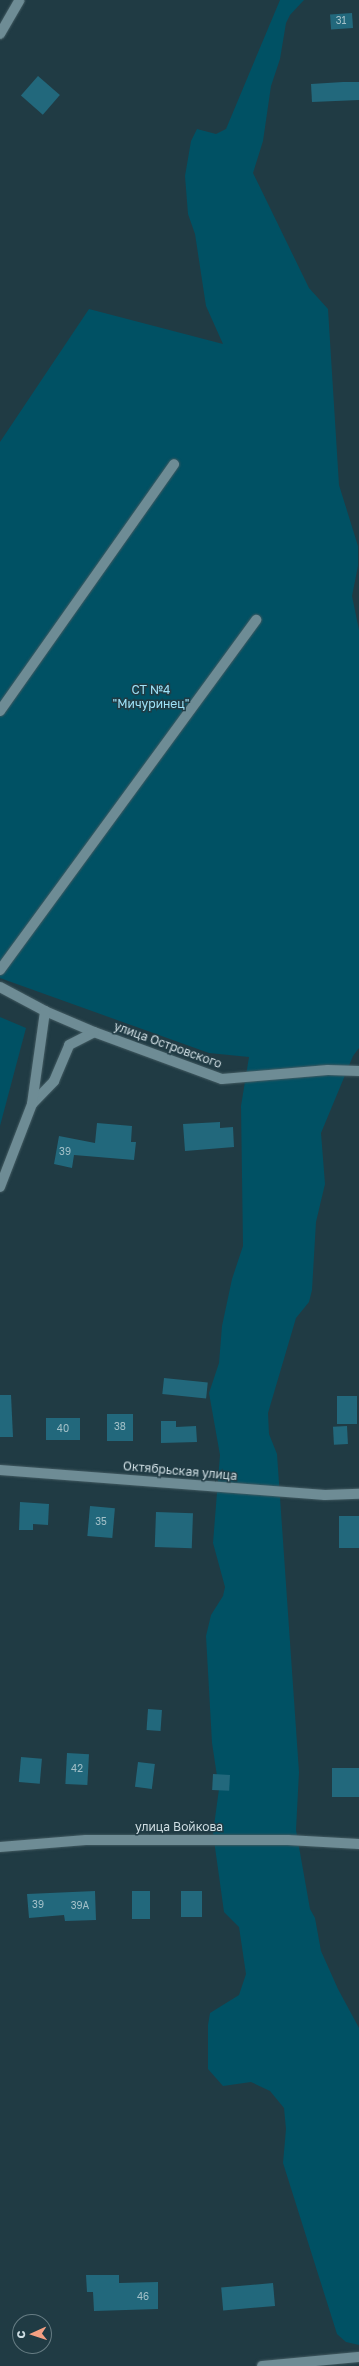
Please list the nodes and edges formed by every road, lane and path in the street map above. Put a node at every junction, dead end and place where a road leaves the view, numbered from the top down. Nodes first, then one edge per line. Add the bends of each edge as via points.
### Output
1 (20, 0) edge
2 (0, 34) edge
3 (174, 464) dead end
4 (256, 620) dead end
5 (0, 711) edge
6 (0, 970) edge
7 (0, 986) edge
8 (45, 1011) junction
9 (94, 1032) junction
10 (359, 1071) edge
11 (32, 1104) junction
12 (0, 1187) edge
13 (0, 1470) edge
14 (359, 1494) edge
15 (359, 1844) edge
16 (0, 1847) edge
17 (359, 2357) edge
18 (262, 2366) edge

1 - 2 street
3 - 5 street
4 - 6 street
7 - 8 street, улица Островского
8 - 9 street, улица Островского
8 - 11 street
9 - 10 street, улица Островского via 222,1079 328,1070
9 - 11 street via 69,1045 54,1081
11 - 12 street
13 - 14 street, Октябрьская улица via 325,1496
15 - 16 street, улица Войкова via 288,1840 94,1840
17 - 18 street

